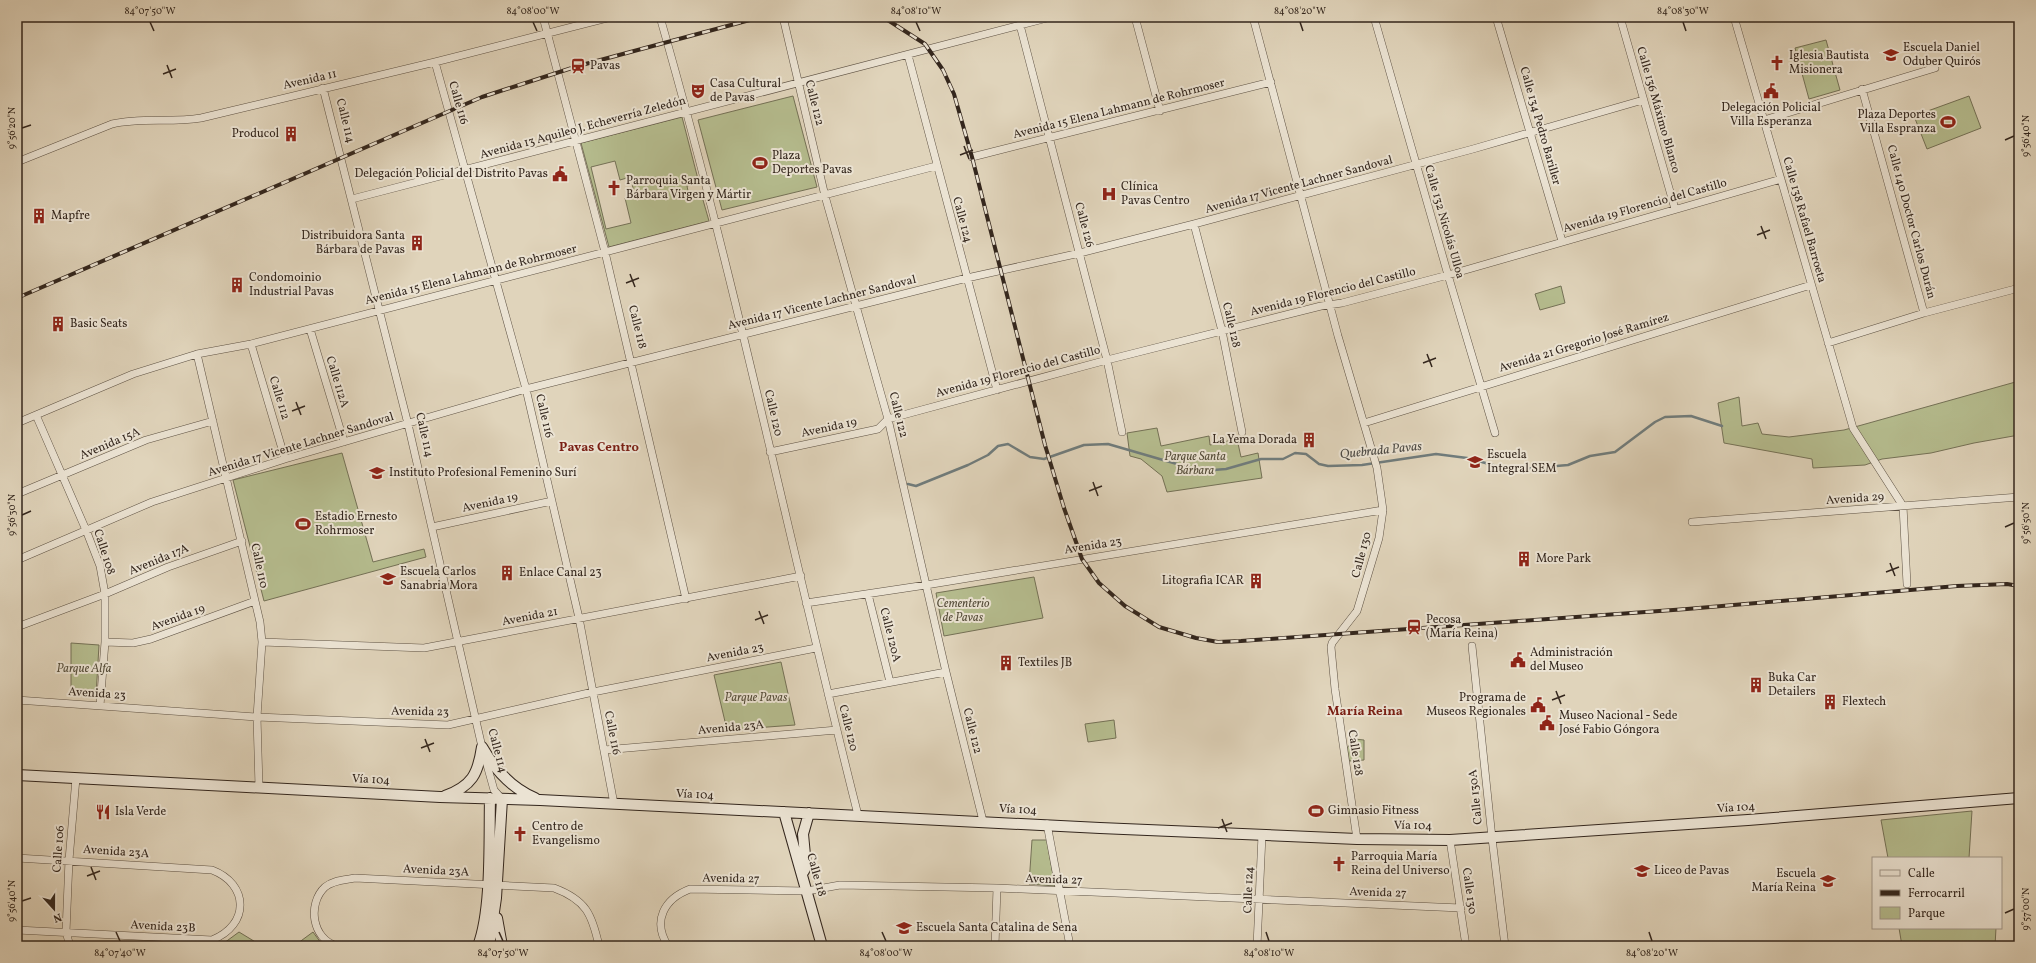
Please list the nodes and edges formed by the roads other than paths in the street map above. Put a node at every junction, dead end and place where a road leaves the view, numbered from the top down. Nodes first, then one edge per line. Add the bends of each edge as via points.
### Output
1 (543, 17) edge
2 (611, 17) edge
3 (660, 17) edge
4 (783, 17) edge
5 (1051, 17) edge
6 (1135, 17) edge
7 (1253, 17) edge
8 (1374, 17) edge
9 (1496, 17) edge
10 (1620, 17) edge
11 (1734, 17) edge
12 (1020, 25) junction
13 (547, 34) junction
14 (908, 55) junction
15 (435, 62) junction
16 (1935, 68) dead end
17 (1271, 82) junction
18 (798, 84) junction
19 (323, 88) junction
20 (1862, 89) junction
21 (1643, 100) junction
22 (1160, 111) junction
23 (686, 112) junction
24 (1764, 120) junction
25 (1530, 133) junction
26 (1049, 138) junction
27 (575, 140) junction
28 (972, 157) dead end
29 (17, 162) edge
30 (1416, 164) junction
31 (936, 166) junction
32 (465, 171) junction
33 (1781, 179) junction
34 (1300, 195) junction
35 (826, 196) junction
36 (352, 200) junction
37 (1675, 209) junction
38 (1194, 224) junction
39 (715, 225) junction
40 (1562, 241) junction
41 (605, 252) junction
42 (1080, 253) junction
43 (1448, 275) junction
44 (967, 278) junction
45 (494, 281) junction
46 (1812, 285) junction
47 (2019, 288) edge
48 (1330, 304) junction
49 (857, 307) junction
50 (379, 310) junction
51 (1924, 313) junction
52 (310, 329) junction
53 (1222, 331) junction
54 (744, 334) junction
55 (1828, 343) junction
56 (251, 344) junction
57 (197, 354) junction
58 (1107, 360) junction
59 (632, 364) junction
60 (1481, 386) junction
61 (526, 389) junction
62 (997, 390) junction
63 (36, 415) junction
64 (888, 419) junction
65 (213, 421) junction
66 (17, 423) edge
67 (1364, 423) junction
68 (408, 424) junction
69 (1122, 432) dead end
70 (1242, 432) dead end
71 (1495, 433) dead end
72 (344, 442) junction
73 (770, 452) junction
74 (285, 459) junction
75 (63, 476) junction
76 (227, 478) junction
77 (17, 494) edge
78 (2019, 497) edge
79 (552, 502) junction
80 (1903, 506) junction
81 (1383, 510) junction
82 (1692, 522) dead end
83 (432, 527) junction
84 (86, 530) junction
85 (242, 541) junction
86 (17, 560) edge
87 (800, 576) junction
88 (1907, 584) dead end
89 (926, 585) junction
90 (105, 594) junction
91 (868, 594) junction
92 (686, 599) junction
93 (256, 601) junction
94 (806, 603) junction
95 (579, 618) junction
96 (17, 627) edge
97 (105, 642) junction
98 (262, 642) junction
99 (459, 643) junction
100 (1472, 646) dead end
101 (1331, 647) joint
102 (816, 648) junction
103 (946, 672) junction
104 (890, 682) junction
105 (593, 692) junction
106 (828, 694) junction
107 (17, 700) edge
108 (100, 706) junction
109 (257, 717) junction
110 (476, 718) junction
111 (837, 730) junction
112 (482, 747) junction
113 (604, 750) junction
114 (17, 775) edge
115 (76, 778) junction
116 (259, 787) junction
117 (492, 794) junction
118 (440, 797) junction
119 (2018, 798) edge
120 (502, 799) junction
121 (540, 800) junction
122 (614, 804) junction
123 (784, 812) junction
124 (809, 813) junction
125 (858, 816) junction
126 (983, 821) junction
127 (1046, 824) junction
128 (1262, 835) junction
129 (1492, 838) junction
130 (1357, 839) junction
131 (1450, 840) junction
132 (17, 858) edge
133 (69, 860) junction
134 (802, 875) junction
135 (492, 885) junction
136 (997, 888) junction
137 (807, 891) junction
138 (1060, 891) junction
139 (496, 898) junction
140 (1260, 900) junction
141 (240, 906) joint
142 (1461, 908) junction
143 (17, 930) edge
144 (66, 932) junction
145 (483, 945) edge
146 (70, 946) edge
147 (337, 946) edge
148 (502, 946) edge
149 (599, 946) edge
150 (668, 946) edge
151 (822, 946) edge
152 (995, 946) edge
153 (1070, 946) edge
154 (1257, 946) edge
155 (1466, 946) edge
156 (1506, 946) edge

1 - 13 street, Calle 118
2 - 13 street, Avenida 11
3 - 23 street, Calle 120
4 - 18 street, Calle 122
5 - 12 street, Avenida 13 Aquileo J. Echeverría Zeledón
6 - 22 street
7 - 17 street, Calle 130
8 - 30 street, Calle 132 Nicolás Ulloa
9 - 25 street, Calle 134 Pedro Bariller
10 - 21 street, Calle 136 Máximo Blanco
11 - 24 street, Calle 138 Rafael Barroeta
12 - 14 street, Avenida 13 Aquileo J. Echeverría Zeledón
12 - 26 street, Calle 126
13 - 15 street, Avenida 11
13 - 27 street, Calle 118
14 - 18 street, Avenida 13 Aquileo J. Echeverría Zeledón
14 - 31 street, Calle 124
15 - 19 street, Avenida 11
15 - 32 street, Calle 116
16 - 20 street
17 - 22 street, Avenida 15 Elena Lahmann de Rohrmoser
17 - 34 street, Calle 130
18 - 23 street, Avenida 13 Aquileo J. Echeverría Zeledón
18 - 35 street, Calle 122
19 - 29 street, Avenida 11 via 186,120 127,120
19 - 36 street, Calle 114
20 - 24 street
20 - 51 street, Calle 140 Doctor Carlos Durán
21 - 25 street, Avenida 17 Vicente Lachner Sandoval
21 - 37 street, Calle 136 Máximo Blanco
22 - 26 street, Avenida 15 Elena Lahmann de Rohrmoser
23 - 27 street, Avenida 13 Aquileo J. Echeverría Zeledón
23 - 39 street, Calle 120
24 - 33 street, Calle 138 Rafael Barroeta
25 - 30 street, Avenida 17 Vicente Lachner Sandoval
25 - 40 street, Calle 134 Pedro Bariller
26 - 28 street, Avenida 15 Elena Lahmann de Rohrmoser
26 - 42 street, Calle 126
27 - 32 street, Avenida 13 Aquileo J. Echeverría Zeledón
27 - 41 street, Calle 118
30 - 34 street, Avenida 17 Vicente Lachner Sandoval
30 - 43 street, Calle 132 Nicolás Ulloa
31 - 35 street, Avenida 15 Elena Lahmann de Rohrmoser
31 - 44 street, Calle 124
32 - 36 street, Avenida 13 Aquileo J. Echeverría Zeledón
32 - 45 street, Calle 116
33 - 37 street, Avenida 19 Florencio del Castillo
33 - 46 street, Calle 138 Rafael Barroeta
34 - 38 street, Avenida 17 Vicente Lachner Sandoval
34 - 48 street, Calle 130
35 - 39 street, Avenida 15 Elena Lahmann de Rohrmoser
35 - 49 street, Calle 122
36 - 50 street, Calle 114
37 - 40 street, Avenida 19 Florencio del Castillo
38 - 42 street, Avenida 17 Vicente Lachner Sandoval
38 - 53 street, Calle 128
39 - 41 street, Avenida 15 Elena Lahmann de Rohrmoser
39 - 54 street, Calle 120
40 - 43 street, Avenida 19 Florencio del Castillo
41 - 45 street, Avenida 15 Elena Lahmann de Rohrmoser
41 - 59 street, Calle 118
42 - 44 street, Avenida 17 Vicente Lachner Sandoval
42 - 58 street, Calle 126
43 - 48 street, Avenida 19 Florencio del Castillo
43 - 60 street, Calle 132 Nicolás Ulloa
44 - 49 street, Avenida 17 Vicente Lachner Sandoval
44 - 62 street, Calle 124
45 - 50 street, Avenida 15 Elena Lahmann de Rohrmoser
45 - 61 street, Calle 116
46 - 55 street, Calle 138 Rafael Barroeta
46 - 60 street, Avenida 21 Gregorio José Ramírez
47 - 51 street
48 - 53 street, Avenida 19 Florencio del Castillo
48 - 67 street, Calle 130
49 - 54 street, Avenida 17 Vicente Lachner Sandoval
49 - 64 street, Calle 122
50 - 52 street, Avenida 15 Elena Lahmann de Rohrmoser
50 - 68 street, Calle 114
51 - 55 street
52 - 56 street, Avenida 15 Elena Lahmann de Rohrmoser
52 - 72 street, Calle 112A
53 - 58 street, Avenida 19 Florencio del Castillo
53 - 70 street, Calle 128
54 - 59 street, Avenida 17 Vicente Lachner Sandoval
54 - 73 street, Calle 120
55 - 80 street, Calle 138 Rafael Barroeta via 1853,428
56 - 57 street, Avenida 15 Elena Lahmann de Rohrmoser
56 - 74 street, Calle 112
57 - 63 street, Avenida 15 Elena Lahmann de Rohrmoser via 134,374
57 - 65 street, Calle 110
58 - 62 street, Avenida 19 Florencio del Castillo
58 - 69 street, Calle 126
59 - 61 street, Avenida 17 Vicente Lachner Sandoval
59 - 92 street, Calle 118
60 - 67 street, Avenida 21 Gregorio José Ramírez
60 - 71 street, Calle 132 Nicolás Ulloa
61 - 68 street, Avenida 17 Vicente Lachner Sandoval
61 - 79 street, Calle 116
62 - 64 street, Avenida 19 Florencio del Castillo
63 - 66 street, Avenida 15 Elena Lahmann de Rohrmoser
63 - 75 street, Calle 108
64 - 73 street, Avenida 19 via 878,429
64 - 89 street, Calle 122
65 - 75 street, Avenida 15A via 146,440
65 - 76 street, Calle 110
67 - 81 street, Calle 130 via 1377,468
68 - 72 street, Avenida 17 Vicente Lachner Sandoval
68 - 83 street, Calle 114
72 - 74 street, Avenida 17 Vicente Lachner Sandoval
73 - 87 street, Calle 120
74 - 76 street, Avenida 17 Vicente Lachner Sandoval
75 - 77 street, Avenida 15A
75 - 84 street, Calle 108
76 - 84 street, Avenida 17 Vicente Lachner Sandoval via 152,502
76 - 85 street, Calle 110
78 - 80 street, Avenida 29
79 - 83 street, Avenida 19
79 - 95 street, Calle 116
80 - 82 street, Avenida 29
80 - 88 street
81 - 89 street, Avenida 23
81 - 101 street, Calle 130 via 1379,538 1357,611
83 - 99 street, Calle 114
84 - 86 street, Avenida 17 Vicente Lachner Sandoval
84 - 90 street, Calle 108 via 100,566
85 - 90 street, Avenida 17A via 168,567
85 - 93 street, Calle 110
87 - 92 street, Avenida 21
87 - 94 street, Calle 120
89 - 91 street, Avenida 23
89 - 103 street, Calle 122
90 - 96 street, Avenida 17A
90 - 97 street, Calle 108
91 - 94 street, Avenida 23
91 - 104 street, Calle 120A
92 - 95 street, Avenida 21
93 - 97 street, Avenida 19 via 151,639 133,643
93 - 98 street, Calle 110
94 - 102 street, Calle 120
95 - 99 street, Avenida 21
95 - 105 street, Calle 116
97 - 108 street, Calle 108
98 - 99 street, Avenida 21 via 424,648
98 - 109 street, Calle 110
99 - 110 street, Calle 114
100 - 129 street, Calle 130A
101 - 130 street, Calle 128
102 - 105 street, Avenida 23
102 - 106 street, Calle 120
103 - 104 street
103 - 126 street, Calle 122
104 - 106 street
105 - 110 street, Avenida 23
105 - 113 street, Calle 116
106 - 111 street, Calle 120
107 - 108 street, Avenida 23
108 - 109 street, Avenida 23
109 - 110 street, Avenida 23 via 448,725
109 - 116 street, Calle 110
110 - 112 street, Calle 114
111 - 113 street, Avenida 23A
111 - 125 street, Calle 120
112 - 117 street, Calle 114
112 - 118 main road via 477,770 469,783 453,793
112 - 121 main road via 492,765 506,780
113 - 122 street, Calle 116
114 - 115 main road, Vía 104
115 - 116 main road, Vía 104
115 - 133 street, Calle 106
116 - 118 main road, Vía 104
117 - 118 main road, Vía 104
117 - 120 main road, Vía 104
117 - 135 main road, Calle 114
119 - 129 main road, Vía 104
120 - 121 main road, Vía 104
120 - 135 main road, Calle 114
121 - 122 main road, Vía 104
122 - 123 main road, Vía 104
123 - 124 main road, Vía 104
123 - 134 main road, Calle 118
124 - 125 main road, Vía 104
124 - 134 main road via 803,834 806,866
125 - 126 main road, Vía 104
126 - 127 main road, Vía 104
127 - 128 main road, Vía 104
127 - 138 street
128 - 130 main road, Vía 104
128 - 140 street, Calle 124
129 - 131 main road, Vía 104
129 - 156 street, Calle 130A
130 - 131 main road, Vía 104
131 - 142 street, Calle 130
132 - 133 street, Avenida 23A
133 - 141 street, Avenida 23A via 212,870 224,874 232,882 238,893
133 - 144 street, Calle 106
134 - 137 main road, Calle 118
135 - 139 main road, Calle 114
135 - 145 main road, Calle 114 via 483,925
135 - 147 street, Avenida 23A via 355,878 334,882 325,888 314,908 314,917 322,936
135 - 149 street, Avenida 23A via 554,888 570,894 586,908 594,923
136 - 137 street, Avenida 27 via 840,886
136 - 138 street, Avenida 27
136 - 152 street
137 - 150 street, Avenida 27 via 690,889 678,894 665,906 661,933
137 - 151 main road, Calle 118
138 - 140 street, Avenida 27
138 - 153 street
139 - 145 main road, Calle 114
139 - 148 main road
140 - 142 street, Avenida 27
140 - 154 street, Calle 124
141 - 144 street, Avenida 23B via 237,920 229,931 212,940
142 - 155 street, Calle 130
143 - 144 street, Avenida 23B
144 - 146 street, Calle 106

